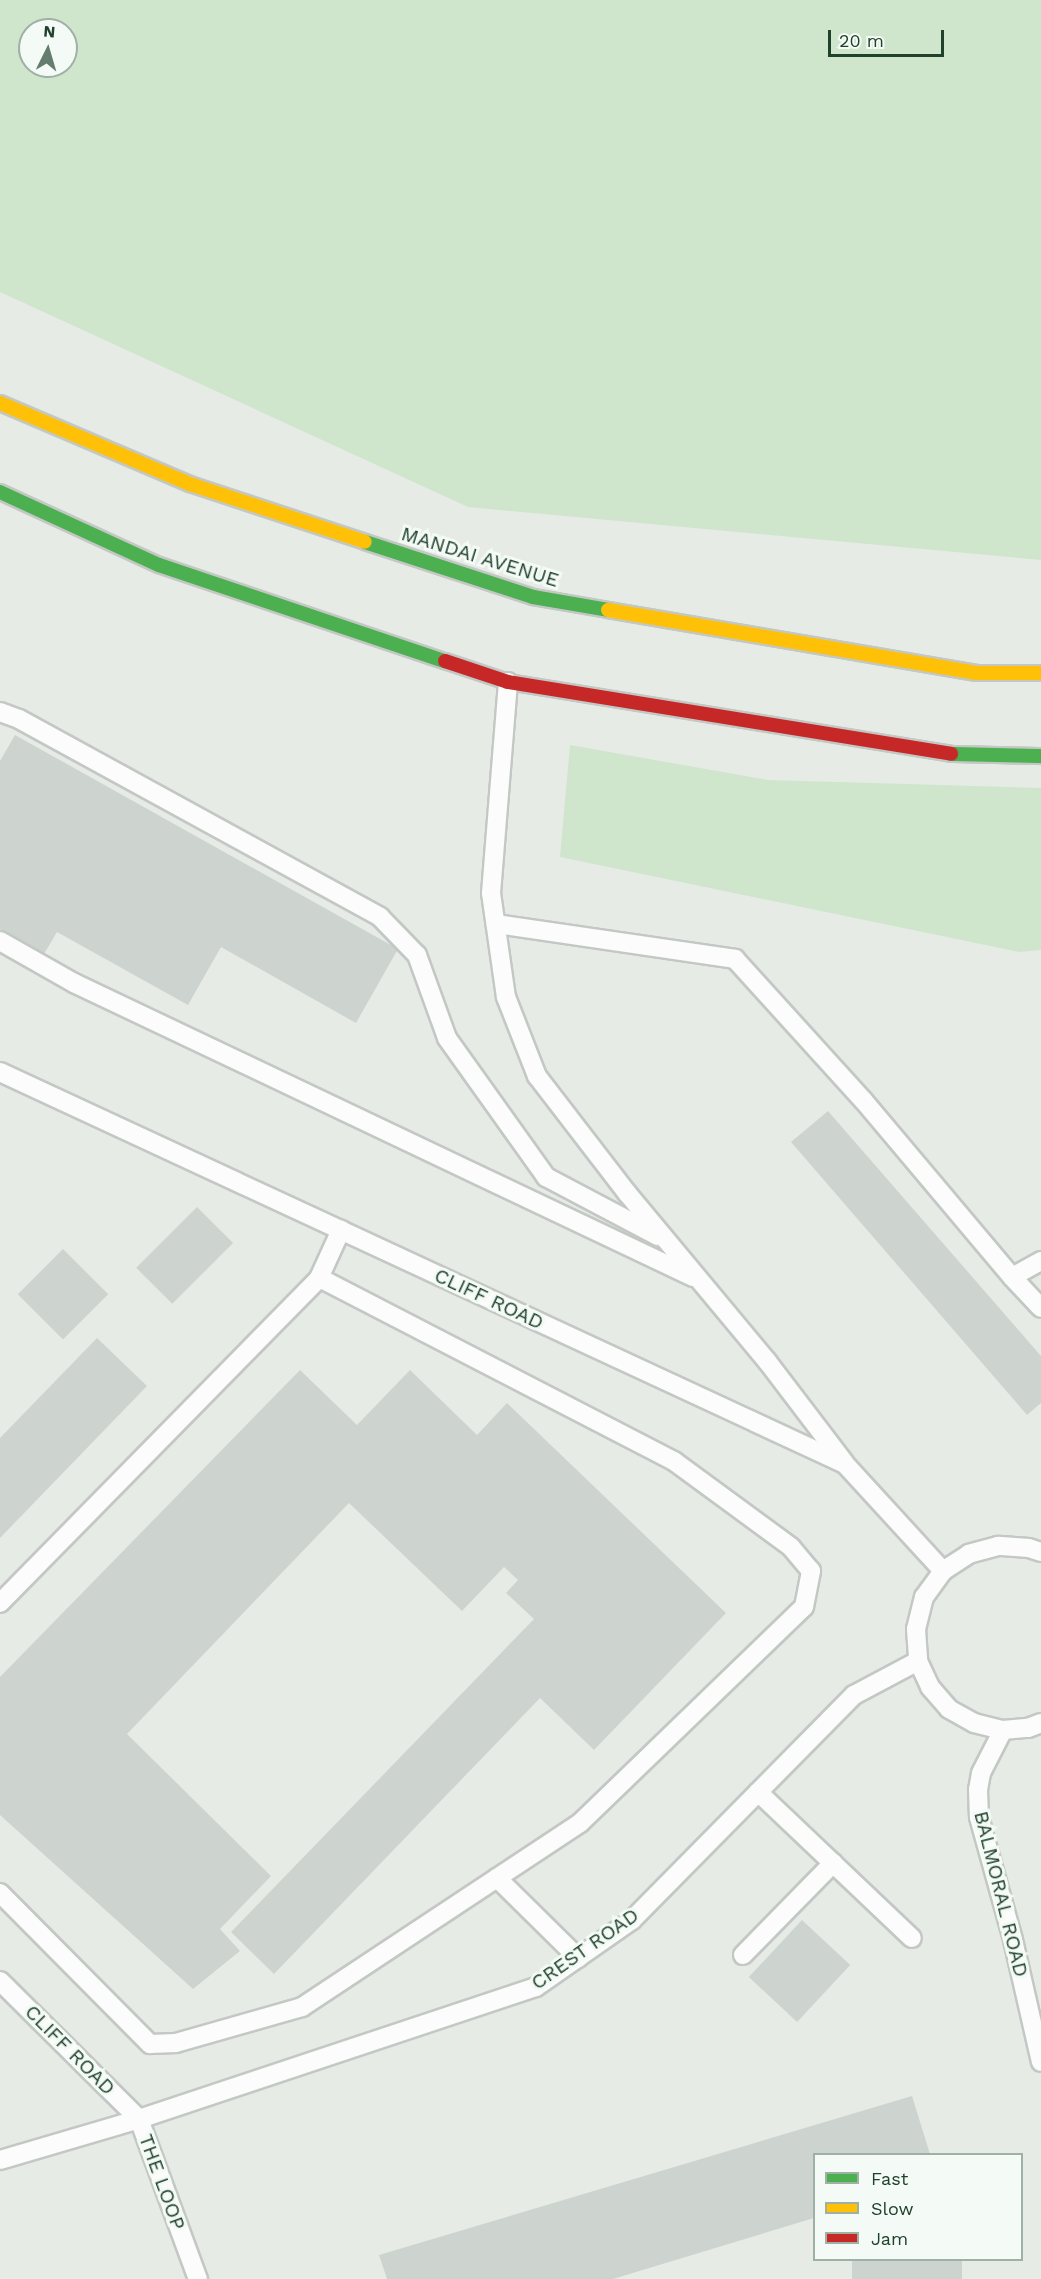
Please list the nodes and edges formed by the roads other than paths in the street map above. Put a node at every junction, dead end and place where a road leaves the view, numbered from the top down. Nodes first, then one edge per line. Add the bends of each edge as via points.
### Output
1 (0, 403) edge
2 (0, 492) edge
3 (1041, 673) edge
4 (508, 682) junction
5 (0, 712) edge
6 (1041, 756) edge
7 (496, 924) junction
8 (0, 942) edge
9 (0, 1072) edge
10 (341, 1230) junction
11 (667, 1240) junction
12 (1041, 1261) edge
13 (1011, 1277) junction
14 (319, 1278) junction
15 (700, 1281) junction
16 (1041, 1308) edge
17 (845, 1464) junction
18 (1041, 1552) edge
19 (943, 1572) junction
20 (0, 1603) edge
21 (918, 1662) junction
22 (1041, 1723) edge
23 (1003, 1730) junction
24 (758, 1792) junction
25 (833, 1863) junction
26 (497, 1878) junction
27 (0, 1893) edge
28 (912, 1938) dead end
29 (743, 1955) dead end
30 (578, 1958) junction
31 (0, 1981) edge
32 (1041, 2062) edge
33 (139, 2119) junction
34 (0, 2160) edge
35 (198, 2279) edge

1 - 3 main road, MANDAI AVENUE via 190,484 533,597 977,674
2 - 4 main road via 159,565
4 - 6 main road via 964,756
4 - 7 lane via 491,893
5 - 11 lane via 380,917 417,955 447,1038 546,1178
7 - 11 lane via 506,997 537,1076
7 - 13 lane via 735,959 863,1100
8 - 15 lane via 74,982
9 - 10 lane, CLIFF ROAD
10 - 14 lane
10 - 17 lane, CLIFF ROAD
11 - 15 lane
12 - 13 lane
13 - 16 lane
14 - 20 lane
14 - 26 lane via 675,1461 791,1547 810,1571 804,1607 580,1823
15 - 17 lane
17 - 19 lane, CLIFF ROAD
18 - 19 lane via 998,1546 969,1554
19 - 21 lane via 924,1597 916,1629
21 - 23 lane via 930,1688 949,1709 974,1723
21 - 24 lane, CREST ROAD via 854,1695
22 - 23 lane
23 - 32 lane, BALMORAL ROAD via 981,1773 979,1817
24 - 25 lane
24 - 30 lane, CREST ROAD via 632,1920
25 - 28 lane
25 - 29 lane
26 - 27 lane via 302,2007 176,2043 150,2044
26 - 30 lane
30 - 33 lane, CREST ROAD via 536,1987
31 - 33 lane, CLIFF ROAD
33 - 34 lane, THE LOOP
33 - 35 lane, THE LOOP

